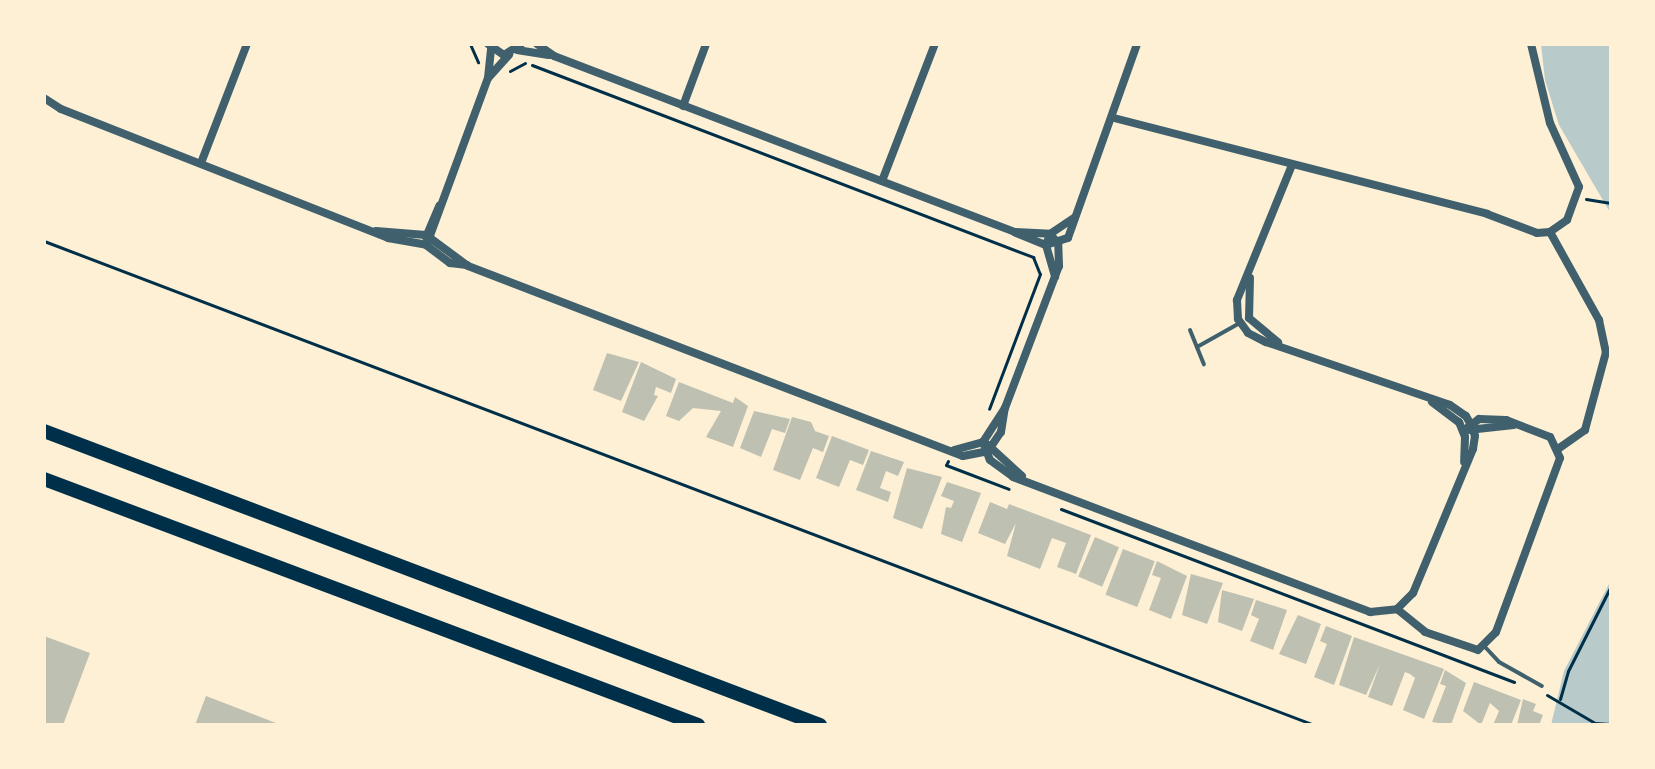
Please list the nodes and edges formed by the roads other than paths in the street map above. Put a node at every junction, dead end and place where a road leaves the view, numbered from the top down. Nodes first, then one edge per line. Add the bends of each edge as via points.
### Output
1 (247, 44) edge
2 (537, 44) edge
3 (706, 44) edge
4 (935, 44) edge
5 (1137, 44) edge
6 (1531, 44) edge
7 (490, 46) edge
8 (516, 50) edge
9 (554, 56) junction
10 (492, 68) junction
11 (44, 98) edge
12 (44, 105) edge
13 (683, 106) junction
14 (61, 109) junction
15 (1114, 118) junction
16 (201, 163) junction
17 (1292, 165) junction
18 (882, 181) junction
19 (1075, 217) junction
20 (1015, 232) junction
21 (1550, 232) junction
22 (1050, 234) junction
23 (428, 239) junction
24 (1058, 243) junction
25 (1046, 245) junction
26 (1251, 274) junction
27 (1055, 277) junction
28 (1249, 318) junction
29 (1240, 323) junction
30 (1190, 330) dead end
31 (1284, 345) junction
32 (1197, 347) junction
33 (1204, 364) dead end
34 (1470, 428) junction
35 (44, 431) edge
36 (987, 448) junction
37 (1559, 448) junction
38 (44, 479) edge
39 (1397, 609) junction
40 (1486, 648) junction
41 (1542, 686) dead end
42 (698, 725) edge
43 (820, 725) edge

1 - 16 street
2 - 9 street
3 - 13 street
4 - 18 street
5 - 15 street
6 - 21 street via 1550,123 1577,178 1579,198 1567,220
7 - 8 street
7 - 10 street
8 - 9 street
8 - 10 street
9 - 13 street
10 - 23 street
11 - 14 street
12 - 14 street
13 - 18 street
14 - 16 street
15 - 17 street
15 - 19 street
16 - 23 street via 399,242
17 - 21 street via 1487,214 1537,233
17 - 26 street
18 - 20 street
19 - 22 street
19 - 24 street via 1068,238
20 - 22 street
20 - 25 street
21 - 37 street via 1599,320 1606,352 1585,430
22 - 24 street
22 - 25 street
23 - 36 street via 450,263 951,451
24 - 25 street
24 - 27 street
25 - 27 street
26 - 28 street
26 - 29 street via 1237,300
27 - 36 street
28 - 29 lane
28 - 31 street
29 - 31 street via 1255,337
29 - 32 lane
30 - 32 lane
31 - 34 street via 1428,400
32 - 33 lane
34 - 37 street via 1515,425 1550,437
34 - 39 street via 1464,463 1421,576
35 - 43 highway
36 - 39 street via 1026,479 1370,612
37 - 40 street via 1555,477
38 - 42 highway
39 - 40 street via 1425,632 1463,647
40 - 41 lane via 1499,662

